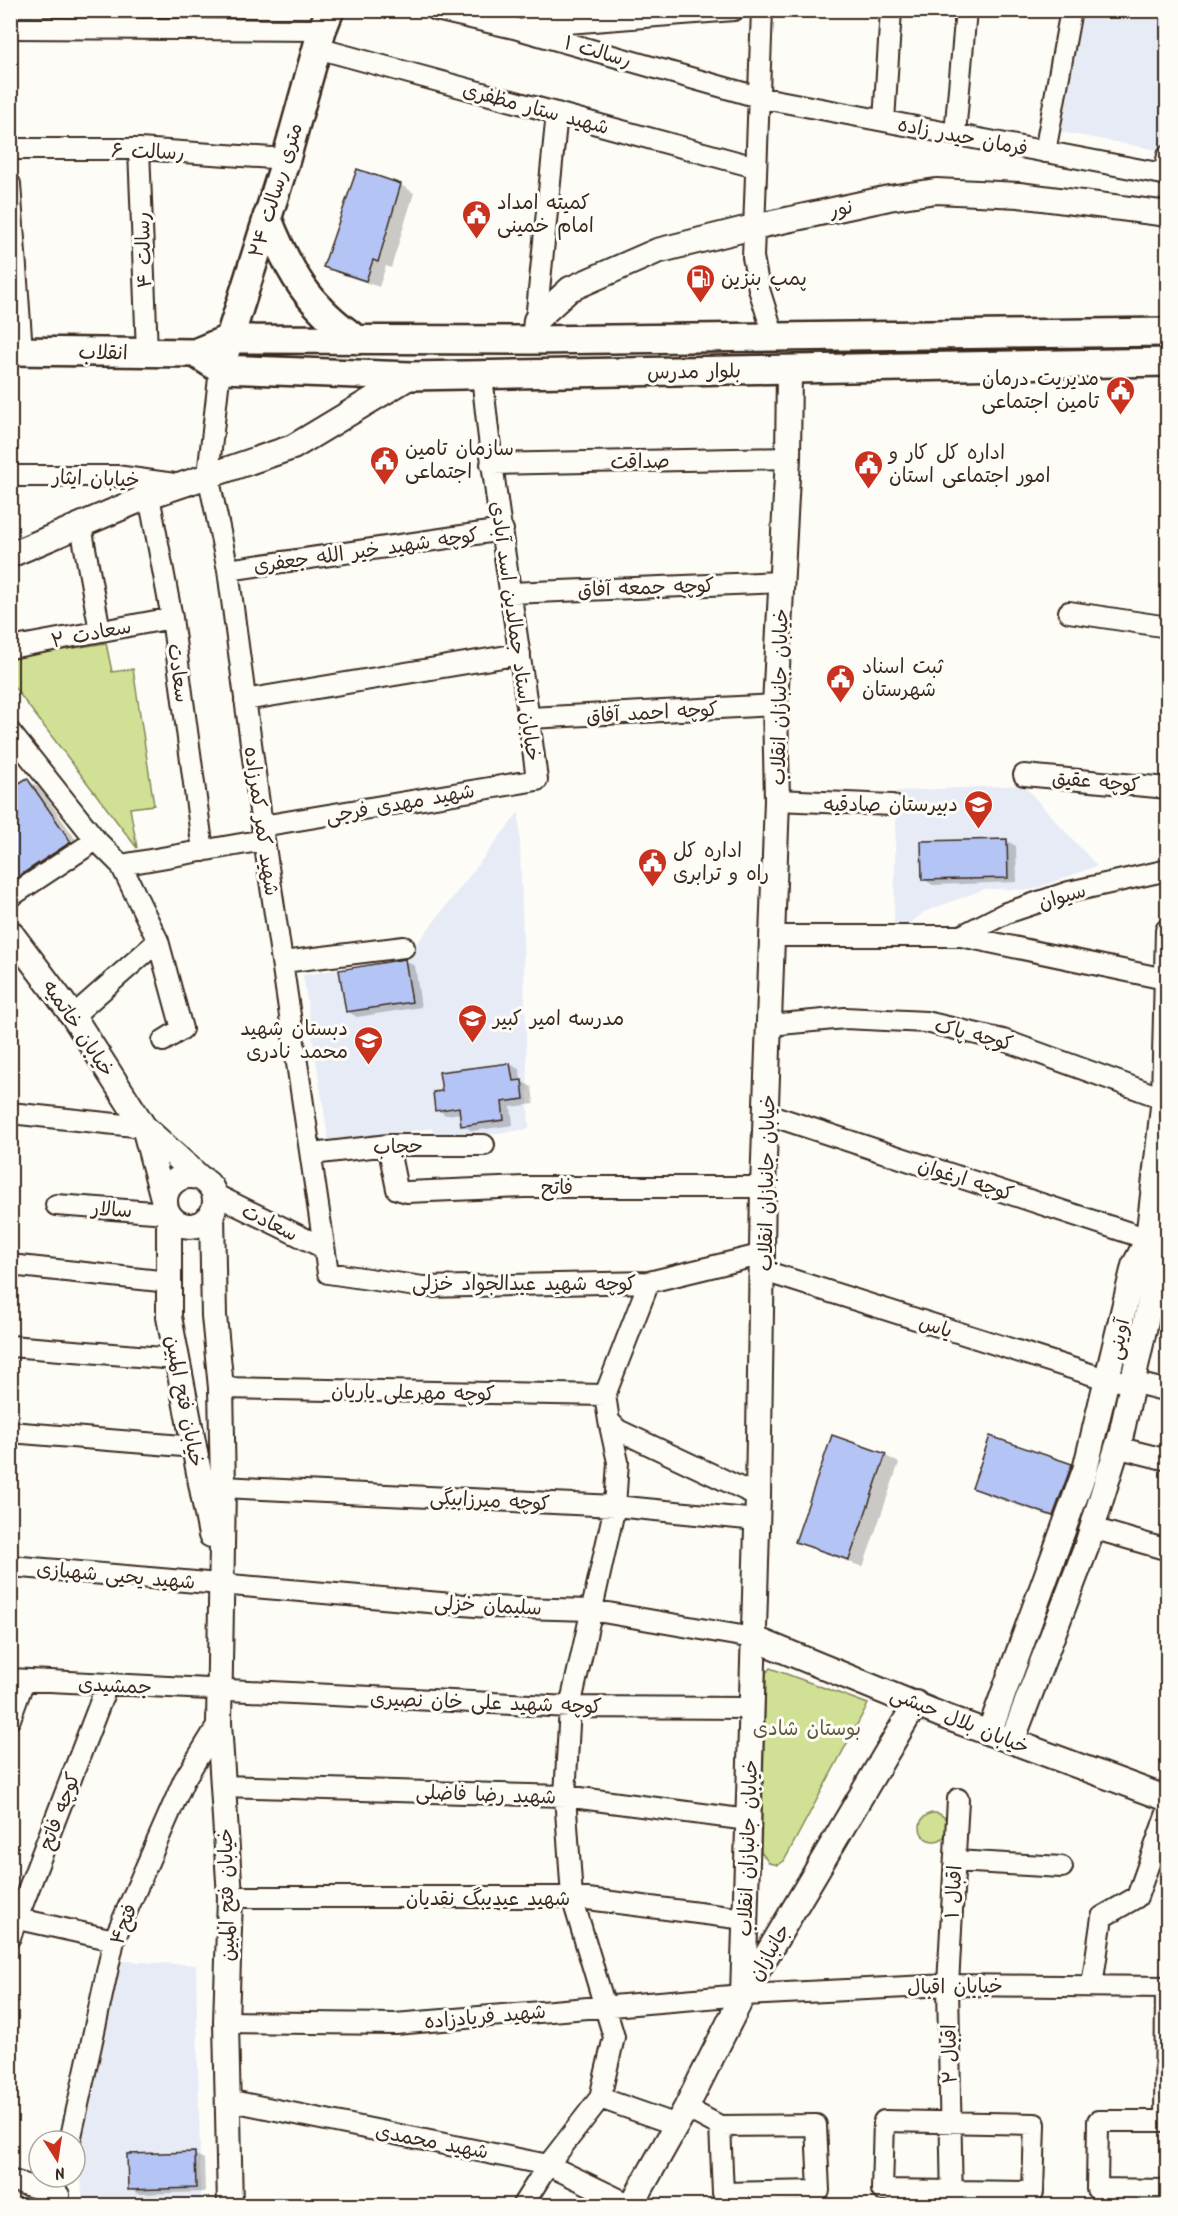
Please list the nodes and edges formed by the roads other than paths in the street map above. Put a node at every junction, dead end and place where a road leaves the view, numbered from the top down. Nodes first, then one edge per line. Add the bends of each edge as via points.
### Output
1 (436, 10) edge
2 (734, 10) edge
3 (762, 10) edge
4 (891, 10) edge
5 (966, 10) edge
6 (1071, 10) edge
7 (10, 28) edge
8 (514, 28) junction
9 (323, 30) edge
10 (758, 97) junction
11 (557, 113) junction
12 (884, 121) junction
13 (955, 134) junction
14 (10, 149) edge
15 (139, 149) junction
16 (1045, 152) junction
17 (286, 159) junction
18 (755, 167) junction
19 (1166, 168) edge
20 (10, 184) edge
21 (1167, 214) edge
22 (267, 217) junction
23 (754, 226) junction
24 (535, 330) junction
25 (1167, 332) edge
26 (774, 337) junction
27 (228, 339) junction
28 (622, 339) junction
29 (358, 340) junction
30 (16, 351) edge
31 (147, 352) junction
32 (195, 353) junction
33 (1167, 362) edge
34 (220, 369) junction
35 (789, 370) junction
36 (621, 372) junction
37 (482, 374) junction
38 (411, 376) junction
39 (788, 458) junction
40 (491, 464) junction
41 (208, 475) junction
42 (10, 476) edge
43 (182, 484) junction
44 (149, 496) junction
45 (81, 526) junction
46 (503, 530) junction
47 (10, 555) edge
48 (228, 570) junction
49 (782, 582) junction
50 (510, 593) junction
51 (1069, 612) dead end
52 (172, 618) junction
53 (1167, 627) edge
54 (100, 631) junction
55 (10, 648) edge
56 (520, 654) junction
57 (245, 700) junction
58 (775, 705) junction
59 (530, 718) junction
60 (10, 732) edge
61 (1024, 775) dead end
62 (537, 780) joint
63 (1167, 788) edge
64 (777, 800) junction
65 (892, 806) dead end
66 (263, 833) junction
67 (96, 840) junction
68 (203, 850) junction
69 (121, 866) junction
70 (1167, 870) edge
71 (10, 897) edge
72 (1167, 931) edge
73 (10, 932) edge
74 (773, 936) junction
75 (961, 936) junction
76 (158, 941) junction
77 (404, 947) dead end
78 (283, 962) junction
79 (1166, 977) edge
80 (74, 1016) junction
81 (770, 1025) junction
82 (163, 1041) dead end
83 (1166, 1099) edge
84 (10, 1113) edge
85 (767, 1114) junction
86 (144, 1127) junction
87 (388, 1145) junction
88 (484, 1145) dead end
89 (312, 1154) junction
90 (199, 1178) junction
91 (764, 1187) junction
92 (57, 1205) dead end
93 (214, 1205) junction
94 (168, 1212) junction
95 (1167, 1220) edge
96 (324, 1248) junction
97 (1159, 1248) edge
98 (764, 1263) junction
99 (10, 1265) edge
100 (328, 1273) joint
101 (169, 1282) junction
102 (649, 1282) junction
103 (10, 1346) edge
104 (176, 1359) junction
105 (1108, 1380) junction
106 (1132, 1382) junction
107 (220, 1388) junction
108 (1167, 1391) edge
109 (605, 1395) junction
110 (609, 1421) junction
111 (10, 1432) edge
112 (195, 1447) junction
113 (1116, 1447) junction
114 (1167, 1460) edge
115 (223, 1487) junction
116 (758, 1496) junction
117 (615, 1506) junction
118 (758, 1520) junction
119 (1092, 1528) junction
120 (1167, 1550) edge
121 (10, 1566) edge
122 (221, 1585) junction
123 (591, 1610) junction
124 (753, 1638) junction
125 (17, 1679) edge
126 (107, 1685) junction
127 (220, 1691) junction
128 (916, 1703) junction
129 (570, 1707) junction
130 (751, 1708) junction
131 (10, 1719) edge
132 (219, 1723) junction
133 (989, 1733) junction
134 (1012, 1741) junction
135 (222, 1786) junction
136 (565, 1796) junction
137 (958, 1799) dead end
138 (1167, 1799) edge
139 (1167, 1810) edge
140 (748, 1820) junction
141 (955, 1861) junction
142 (1062, 1867) dead end
143 (230, 1897) junction
144 (572, 1897) junction
145 (745, 1919) junction
146 (13, 1924) edge
147 (114, 1941) junction
148 (948, 1985) junction
149 (1092, 1986) junction
150 (1167, 1987) edge
151 (743, 1995) junction
152 (605, 2007) junction
153 (226, 2022) junction
154 (600, 2098) junction
155 (226, 2100) junction
156 (681, 2117) junction
157 (1166, 2121) edge
158 (951, 2123) junction
159 (720, 2126) junction
160 (73, 2129) edge
161 (548, 2165) junction
162 (10, 2180) edge
163 (1167, 2190) edge
164 (60, 2192) edge
165 (952, 2198) edge
166 (764, 2199) edge
167 (231, 2205) edge
168 (522, 2205) edge
169 (631, 2205) edge

1 - 8 street, رسالت ۱
2 - 8 street
3 - 10 street
4 - 12 street
5 - 13 street
6 - 16 street
7 - 9 street, شهید ستار مظفری
8 - 10 street, رسالت ۱
9 - 11 street, شهید ستار مظفری
9 - 17 main road, ۲۴ متری رسالت
10 - 12 street, فرمان حیدر زاده
10 - 18 street
11 - 18 street, شهید ستار مظفری
11 - 24 street
12 - 13 street, فرمان حیدر زاده
13 - 16 street, فرمان حیدر زاده
14 - 15 street, رسالت ۶
15 - 17 street, رسالت ۶
15 - 31 street, رسالت ۴
16 - 19 street, فرمان حیدر زاده
17 - 22 main road, ۲۴ متری رسالت
18 - 23 street
20 - 30 street
21 - 23 street, نور via 1019,195 936,191
22 - 27 main road, ۲۴ متری رسالت
22 - 29 main road via 284,260 302,288 331,321
23 - 24 street, نور via 646,255 570,289
23 - 26 street via 753,257
24 - 28 main road, بلوار مدرس
24 - 29 main road, بلوار مدرس
25 - 26 main road, بلوار مدرس
26 - 28 main road, بلوار مدرس
27 - 29 main road, بلوار مدرس
27 - 32 main road, انقلاب
27 - 34 main road, ۲۴ متری رسالت
28 - 36 main road
30 - 31 main road, انقلاب
31 - 32 main road, انقلاب
32 - 34 main road
33 - 35 main road, بلوار مدرس
34 - 38 main road, بلوار مدرس
34 - 41 street, شهید کمر کمرزاده
35 - 36 main road, بلوار مدرس
35 - 39 street, خیابان جانبازان انقلاب
36 - 37 main road, بلوار مدرس
37 - 38 main road, بلوار مدرس
37 - 40 street, خیابان استاد جمالدین اسد آبادی
38 - 41 street via 292,447
39 - 40 street, صداقت
39 - 49 street, خیابان جانبازان انقلاب
40 - 46 street, خیابان استاد جمالدین اسد آبادی
41 - 43 street
41 - 48 street, شهید کمر کمرزاده
42 - 43 street, خیابان ایثار via 116,476
43 - 44 street
44 - 45 street
44 - 52 street, سعادت
45 - 47 street
45 - 54 street
46 - 48 street, کوچه شهید خیر الله جعفری
46 - 50 street, خیابان استاد جمالدین اسد آبادی
48 - 57 street, شهید کمر کمرزاده
49 - 50 street, کوچه جمعه آفاق
49 - 58 street, خیابان جانبازان انقلاب
50 - 56 street, خیابان استاد جمالدین اسد آبادی
51 - 53 street
52 - 54 street, سعادت ۲
52 - 68 street, سعادت
54 - 55 street, سعادت ۲
56 - 57 street
56 - 59 street, خیابان استاد جمالدین اسد آبادی
57 - 66 street, شهید کمر کمرزاده
58 - 59 street, کوچه احمد آفاق
58 - 64 street, خیابان جانبازان انقلاب
59 - 62 street, خیابان استاد جمالدین اسد آبادی
60 - 67 street
61 - 63 street, کوچه عقیق
62 - 66 street, شهید مهدی فرجی
64 - 65 street
64 - 74 street, خیابان جانبازان انقلاب
66 - 68 street, شهید مهدی فرجی
66 - 78 street, شهید کمر کمرزاده
67 - 69 street
67 - 71 street
68 - 69 street, شهید مهدی فرجی
69 - 76 street
70 - 75 street, سیوان via 1069,892 1006,913
72 - 79 street, آوینی
73 - 80 street, خیابان خاتمیه
74 - 75 street
74 - 81 street, خیابان جانبازان انقلاب
75 - 79 street
76 - 80 street
76 - 82 street via 182,1029
77 - 78 street
78 - 89 street, شهید کمر کمرزاده
79 - 83 street, آوینی
80 - 86 street, خیابان خاتمیه
81 - 83 street, کوچه پاک via 845,1018 926,1022 1003,1040
81 - 85 street, خیابان جانبازان انقلاب
83 - 97 street, آوینی
84 - 86 street
85 - 91 street, خیابان جانبازان انقلاب
85 - 97 street, کوچه ارغوان
86 - 90 street, خیابان خاتمیه
86 - 94 street, خیابان خاتمیه
87 - 88 street, حجاب
87 - 89 street, حجاب
87 - 91 street, فاتح via 397,1189 407,1192 524,1187
89 - 96 street, شهید کمر کمرزاده
90 - 93 street via 212,1186
90 - 94 street via 185,1176 176,1180 165,1196
91 - 98 street, خیابان جانبازان انقلاب
92 - 94 street, سالار
93 - 94 street via 196,1226 177,1222
93 - 96 street, سعادت
93 - 107 street, خیابان فتح المبین via 214,1316
94 - 101 street, خیابان فتح المبین
95 - 97 street, آوینی
96 - 100 street, شهید کمر کمرزاده
97 - 105 street, آوینی via 1134,1266
97 - 106 street, آوینی
98 - 102 street, کوچه شهید عبدالجواد خزلی
98 - 105 street, یاس
98 - 116 street, خیابان جانبازان انقلاب
99 - 101 street
100 - 102 street, کوچه شهید عبدالجواد خزلی via 423,1287
101 - 104 street, خیابان فتح المبین via 169,1317
102 - 109 street
103 - 104 street
104 - 112 street, خیابان فتح المبین
105 - 106 street, یاس
105 - 133 street, آوینی via 1085,1470
106 - 108 street, یاس
106 - 113 street, آوینی
107 - 109 street, کوچه مهرعلی یاریان
107 - 115 street, خیابان فتح المبین
109 - 110 street
110 - 116 street via 618,1430
110 - 117 street via 618,1462
111 - 112 street
112 - 122 street, خیابان فتح المبین
113 - 114 street
113 - 119 street, آوینی
115 - 117 street, کوچه میرزابیگی
115 - 122 street, خیابان فتح المبین
116 - 118 street, خیابان جانبازان انقلاب
117 - 118 street, کوچه میرزابیگی
117 - 123 street
118 - 124 street, خیابان جانبازان انقلاب
119 - 120 street
119 - 134 street, آوینی
121 - 122 street, شهید یحیی شهبازی
122 - 123 street, سلیمان خزلی via 487,1607
122 - 127 street, خیابان فتح المبین
123 - 124 street, سلیمان خزلی
123 - 129 street
124 - 128 street, خیابان بلال حبشی
124 - 130 street, خیابان جانبازان انقلاب
125 - 126 street, جمشیدی
125 - 131 street
126 - 127 street, جمشیدی
126 - 146 street, کوچه فاتح
127 - 129 street, کوچه شهید علی خان نصیری
127 - 132 street, خیابان فتح المبین
128 - 133 street, خیابان بلال حبشی
128 - 151 street, جانبازان
129 - 130 street, کوچه شهید علی خان نصیری
129 - 136 street
130 - 140 street, خیابان جانبازان انقلاب
132 - 135 street, خیابان فتح المبین
132 - 147 street, فتح۴ via 184,1780
133 - 134 street, خیابان بلال حبشی
134 - 138 street, خیابان بلال حبشی
135 - 136 street, شهید رضا فاضلی
135 - 143 street, خیابان فتح المبین
136 - 140 street, شهید رضا فاضلی
136 - 144 street
137 - 141 street, اقبال ۱
139 - 149 street via 1137,1897 1102,1917
140 - 145 street, خیابان جانبازان انقلاب
141 - 142 street
141 - 148 street, اقبال ۱
143 - 144 street, شهید عیدیبگ نقدیان
143 - 153 street, خیابان فتح المبین
144 - 145 street, شهید عیدیبگ نقدیان
144 - 152 street
145 - 151 street, خیابان جانبازان انقلاب
146 - 147 street
147 - 160 street, فتح۴
148 - 149 street, خیابان اقبال
148 - 151 street, خیابان اقبال
148 - 158 street, اقبال ۲
149 - 150 street, خیابان اقبال
150 - 157 street
151 - 152 street, شهید فریادزاده
151 - 156 street, جانبازان
152 - 153 street, شهید فریادزاده via 395,2024
152 - 154 street via 614,2037
153 - 155 street, خیابان فتح المبین
154 - 156 street
154 - 161 street
155 - 161 street, شهید محمدی
155 - 167 street, خیابان فتح المبین
156 - 159 street
156 - 169 street, جانبازان
157 - 163 street via 1098,2121 1098,2190
158 - 165 street, اقبال ۲
158 - 165 street via 884,2121 882,2190
158 - 165 street via 1035,2124 1034,2192
159 - 166 street via 723,2193
159 - 166 street via 816,2126 819,2191
161 - 168 street
161 - 169 street, شهید محمدی
162 - 164 street

